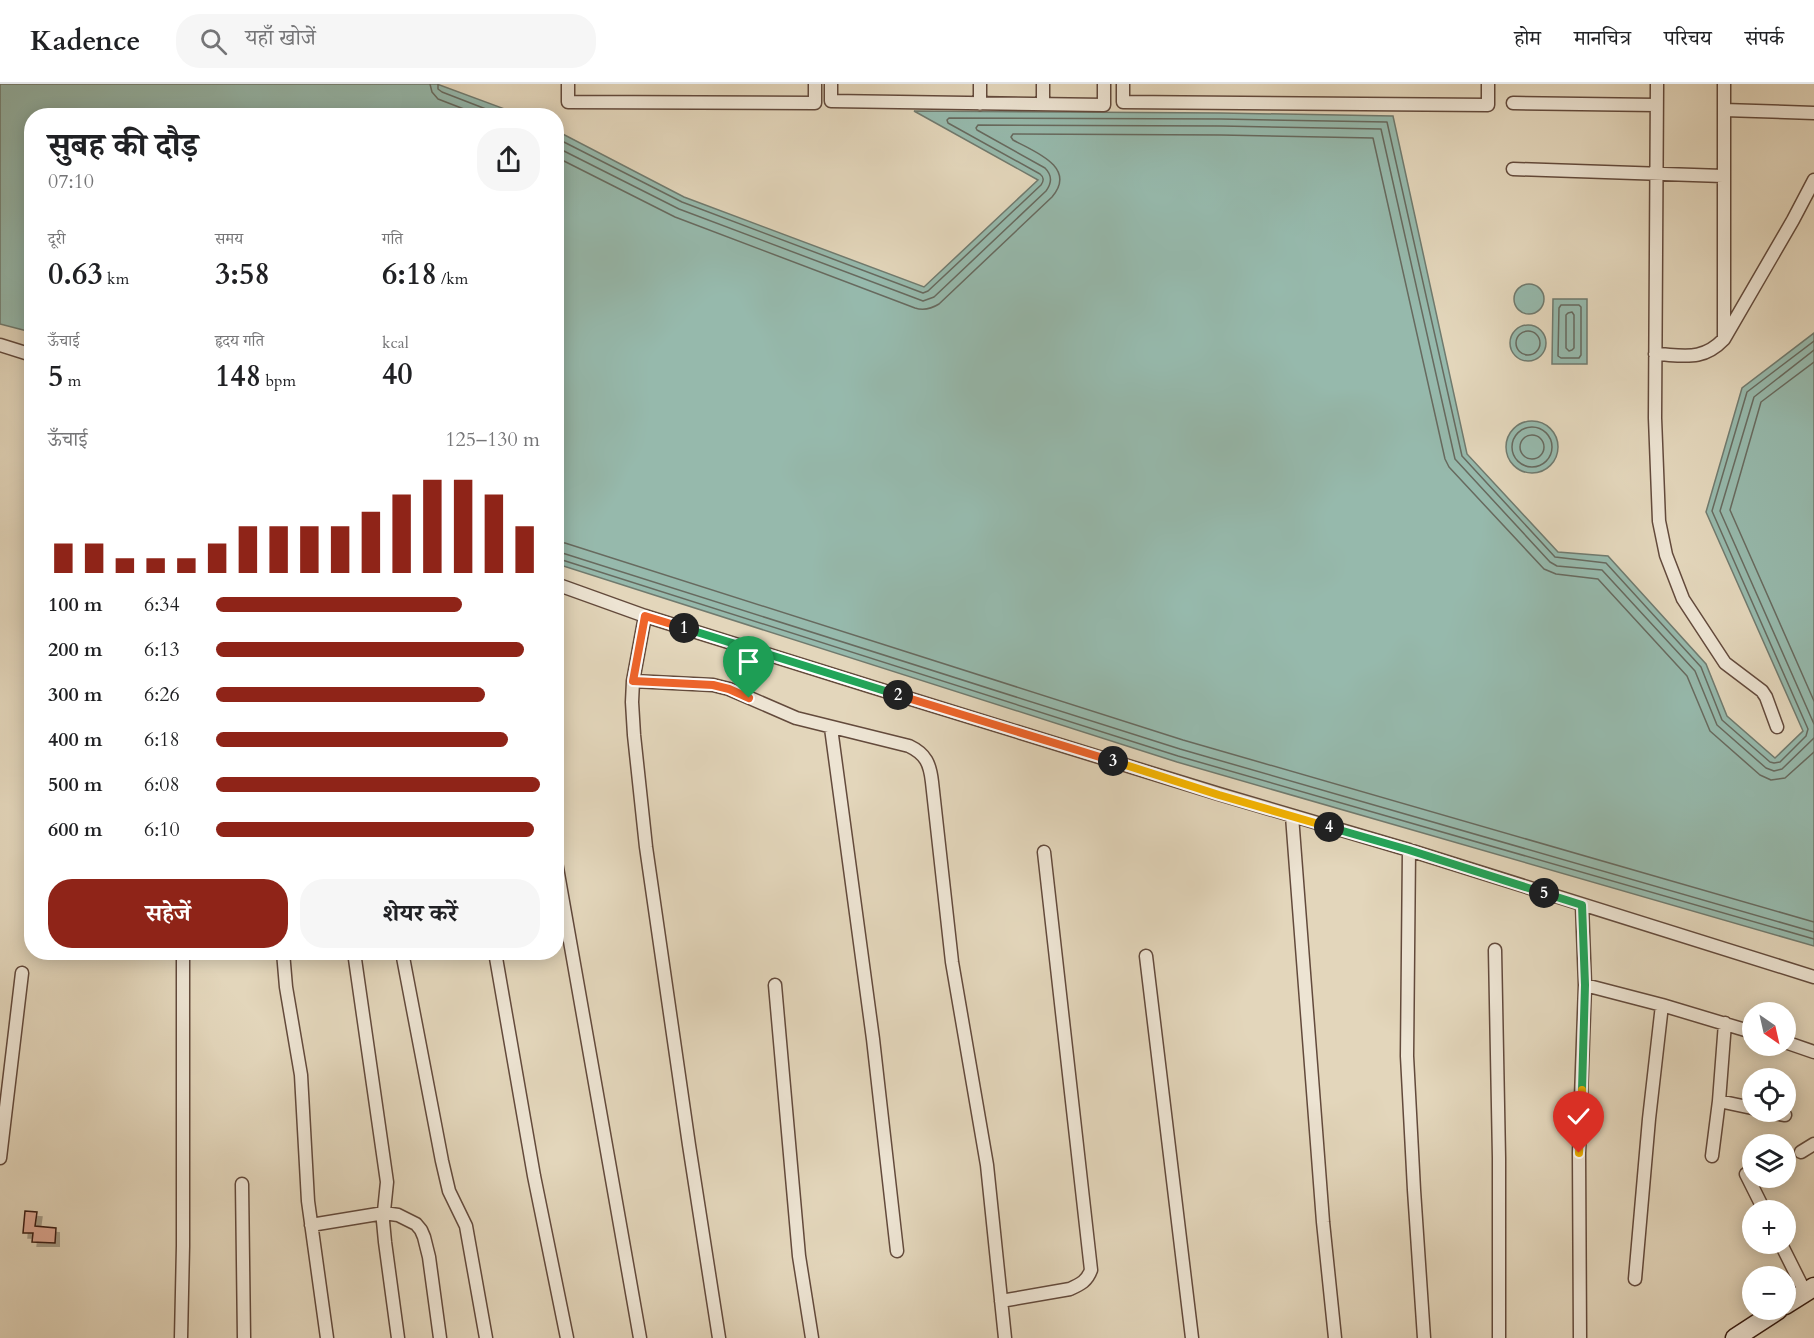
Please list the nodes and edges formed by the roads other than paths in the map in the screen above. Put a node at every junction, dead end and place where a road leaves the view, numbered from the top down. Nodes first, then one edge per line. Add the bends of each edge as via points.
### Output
1 (568, 84) edge
2 (815, 84) edge
3 (831, 84) edge
4 (980, 84) edge
5 (1043, 84) edge
6 (1104, 84) edge
7 (1123, 84) edge
8 (1488, 84) edge
9 (1657, 84) edge
10 (1724, 84) edge
11 (1514, 103) dead end
12 (980, 104) junction
13 (1043, 104) junction
14 (1656, 105) junction
15 (1724, 110) junction
16 (1814, 113) edge
17 (1513, 169) dead end
18 (1656, 174) junction
19 (1723, 176) junction
20 (1814, 180) edge
21 (1724, 339) junction
22 (0, 345) edge
23 (24, 352) edge
24 (1655, 354) junction
25 (564, 587) edge
26 (645, 616) junction
27 (633, 681) junction
28 (1777, 727) dead end
29 (831, 728) junction
30 (1292, 816) junction
31 (1409, 850) junction
32 (1044, 852) dead end
33 (1582, 905) junction
34 (564, 907) edge
35 (1495, 950) dead end
36 (1146, 956) dead end
37 (183, 960) edge
38 (284, 960) edge
39 (355, 960) edge
40 (404, 960) edge
41 (496, 960) edge
42 (22, 974) dead end
43 (1814, 976) edge
44 (775, 985) dead end
45 (1585, 985) junction
46 (1662, 1005) junction
47 (1725, 1023) junction
48 (1742, 1029) edge
49 (1796, 1046) edge
50 (1814, 1052) edge
51 (1719, 1101) junction
52 (1742, 1106) edge
53 (1814, 1144) edge
54 (1801, 1152) dead end
55 (1712, 1156) dead end
56 (0, 1158) edge
57 (242, 1184) dead end
58 (384, 1213) junction
59 (311, 1225) junction
60 (897, 1251) dead end
61 (1787, 1254) edge
62 (1635, 1279) dead end
63 (1809, 1289) edge
64 (1796, 1298) edge
65 (1001, 1301) junction
66 (1763, 1320) edge
67 (181, 1338) edge
68 (244, 1338) edge
69 (327, 1338) edge
70 (398, 1338) edge
71 (440, 1338) edge
72 (486, 1338) edge
73 (567, 1338) edge
74 (640, 1338) edge
75 (720, 1338) edge
76 (812, 1338) edge
77 (1005, 1338) edge
78 (1192, 1338) edge
79 (1335, 1338) edge
80 (1424, 1338) edge
81 (1499, 1338) edge
82 (1580, 1338) edge
83 (1735, 1338) edge

1 - 2 street via 568,102 815,104
3 - 12 street via 831,101
4 - 12 street
5 - 13 street
6 - 13 street via 1104,105
7 - 8 street via 1123,102 1488,105
9 - 14 street
10 - 15 street
11 - 14 street
12 - 13 street
14 - 18 street
15 - 16 street
15 - 19 street
17 - 18 street
18 - 19 street
18 - 24 street
19 - 21 street
20 - 21 street
21 - 24 street via 1703,354
22 - 23 street
24 - 28 street via 1659,521 1666,555 1693,615 1725,663 1762,691
25 - 26 street
26 - 27 street
26 - 30 street
27 - 29 street via 713,685
27 - 75 street via 634,735 646,847
29 - 60 street
29 - 65 street via 909,746 918,751 931,771 952,962 987,1165
30 - 31 street
30 - 79 street
31 - 33 street
31 - 80 street via 1407,1056
32 - 65 street via 1091,1270 1088,1279 1070,1289
33 - 43 street
33 - 45 street
34 - 74 street
35 - 81 street
36 - 78 street
37 - 67 street
38 - 59 street via 301,1076
39 - 58 street via 387,1182
40 - 72 street via 442,1161 449,1191 466,1226
41 - 73 street
42 - 56 street
44 - 76 street via 799,1256
45 - 46 street
45 - 82 street via 1579,1153
46 - 47 street
46 - 62 street
47 - 48 street
47 - 51 street
49 - 50 street
51 - 52 street
51 - 55 street
53 - 54 street
57 - 68 street
58 - 59 street
58 - 70 street via 385,1249
58 - 71 street via 406,1218 421,1230 429,1257
59 - 69 street
61 - 63 street
63 - 64 street
65 - 77 street
66 - 83 street

